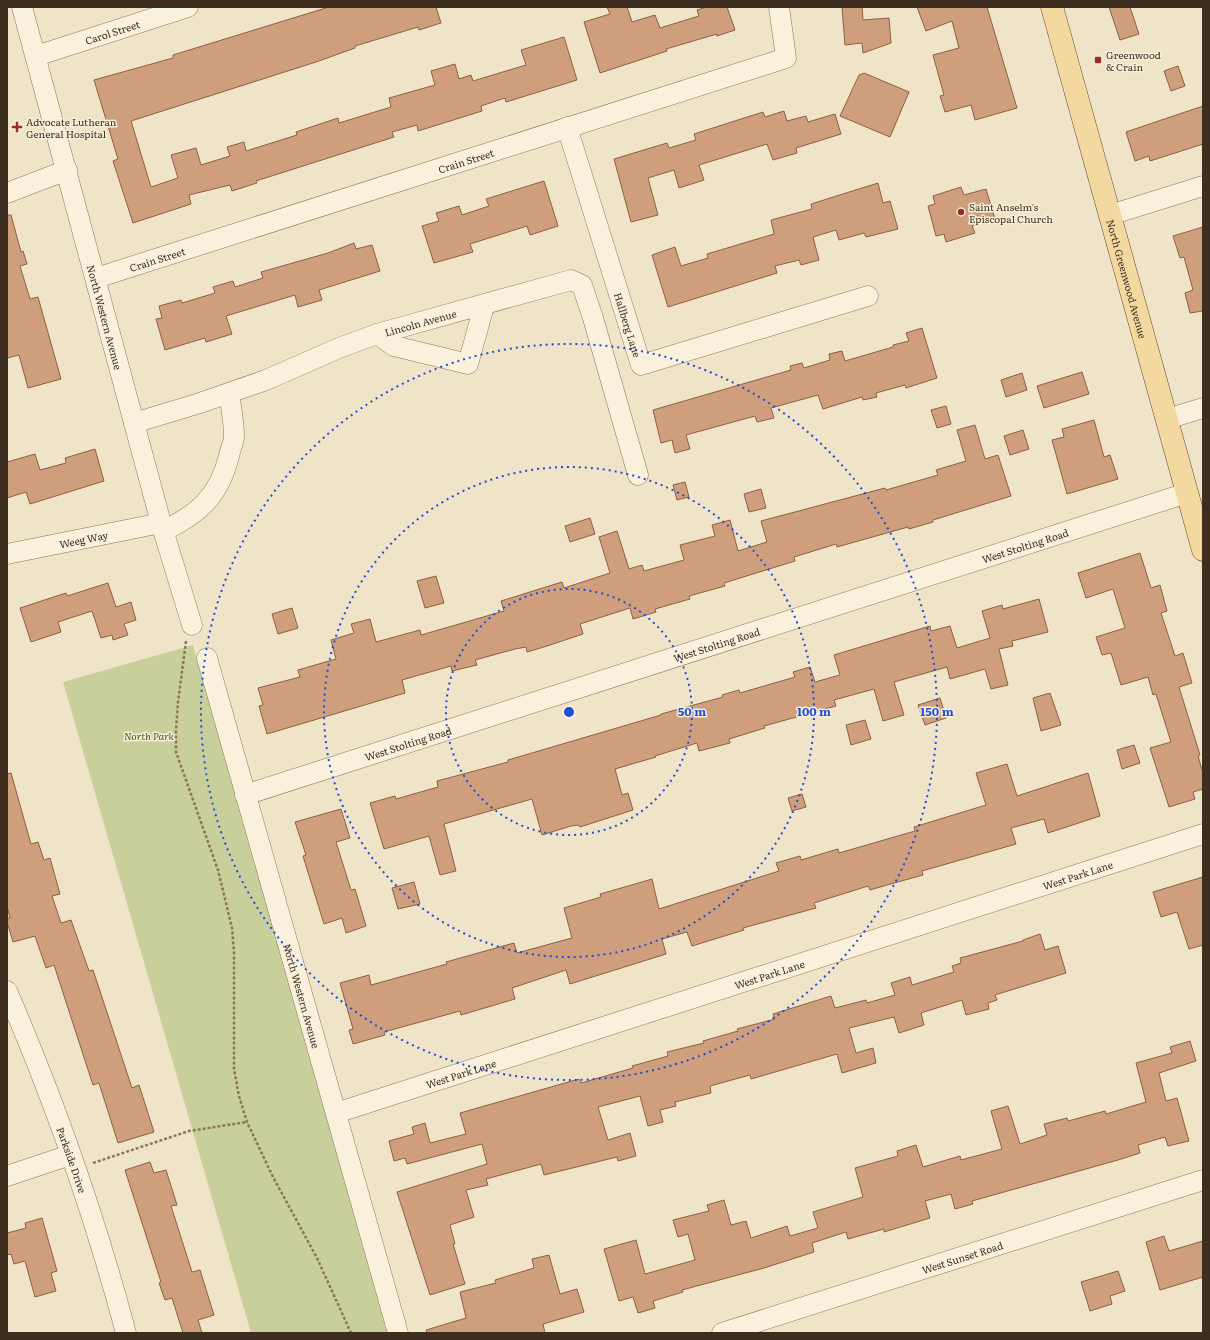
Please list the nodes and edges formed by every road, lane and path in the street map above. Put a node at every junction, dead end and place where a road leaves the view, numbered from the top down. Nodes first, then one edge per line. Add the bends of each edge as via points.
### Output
1 (22, 7) edge
2 (188, 7) edge
3 (779, 7) edge
4 (1052, 7) edge
5 (36, 56) junction
6 (567, 127) junction
7 (67, 170) junction
8 (1203, 186) edge
9 (7, 192) edge
10 (1110, 215) junction
11 (96, 278) junction
12 (868, 296) dead end
13 (484, 306) junction
14 (623, 307) junction
15 (594, 318) junction
16 (377, 334) junction
17 (229, 393) junction
18 (1203, 408) edge
19 (1167, 419) junction
20 (134, 423) junction
21 (638, 475) dead end
22 (1187, 494) junction
23 (162, 527) junction
24 (1203, 550) edge
25 (7, 554) edge
26 (190, 621) joint
27 (207, 658) dead end
28 (245, 795) junction
29 (1203, 834) edge
30 (7, 991) edge
31 (336, 1113) junction
32 (247, 1122) junction
33 (73, 1162) junction
34 (7, 1176) edge
35 (1203, 1180) edge
36 (126, 1333) edge
37 (351, 1333) edge
38 (398, 1333) edge
39 (722, 1333) edge

1 - 5 street, North Western Avenue
2 - 5 street, Carol Street
3 - 6 street, Crain Street via 786,58
4 - 10 main road, North Greenwood Avenue
5 - 7 street, North Western Avenue
6 - 11 street, Crain Street
6 - 14 street, Hallberg Lane
7 - 9 street
7 - 11 street, North Western Avenue
8 - 10 street
10 - 19 main road, North Greenwood Avenue
11 - 20 street, North Western Avenue
12 - 14 street, Hallberg Lane via 641,365
13 - 15 street, Lincoln Avenue via 571,280 582,286
13 - 16 street, Lincoln Avenue
13 - 16 street via 468,364 394,346
14 - 15 street
15 - 21 street, Lincoln Avenue
16 - 17 street, Lincoln Avenue
17 - 20 street, Lincoln Avenue
17 - 23 street via 234,436 225,470 214,494 200,510 178,524
18 - 19 street
19 - 22 main road, North Greenwood Avenue
20 - 23 street, North Western Avenue
22 - 24 main road, North Greenwood Avenue
22 - 28 street, West Stolting Road
23 - 25 street, Weeg Way
23 - 26 street, North Western Avenue
26 - 32 path via 178,702 176,752 218,870 232,928 234,1069
27 - 28 street, North Western Avenue
28 - 31 street, North Western Avenue
29 - 31 street, West Park Lane
30 - 33 street, Parkside Drive via 32,1049
31 - 38 street, North Western Avenue
32 - 33 path via 189,1131
32 - 37 path via 273,1177 317,1258
33 - 34 street
33 - 36 street, Parkside Drive via 96,1226
35 - 39 street, West Sunset Road

